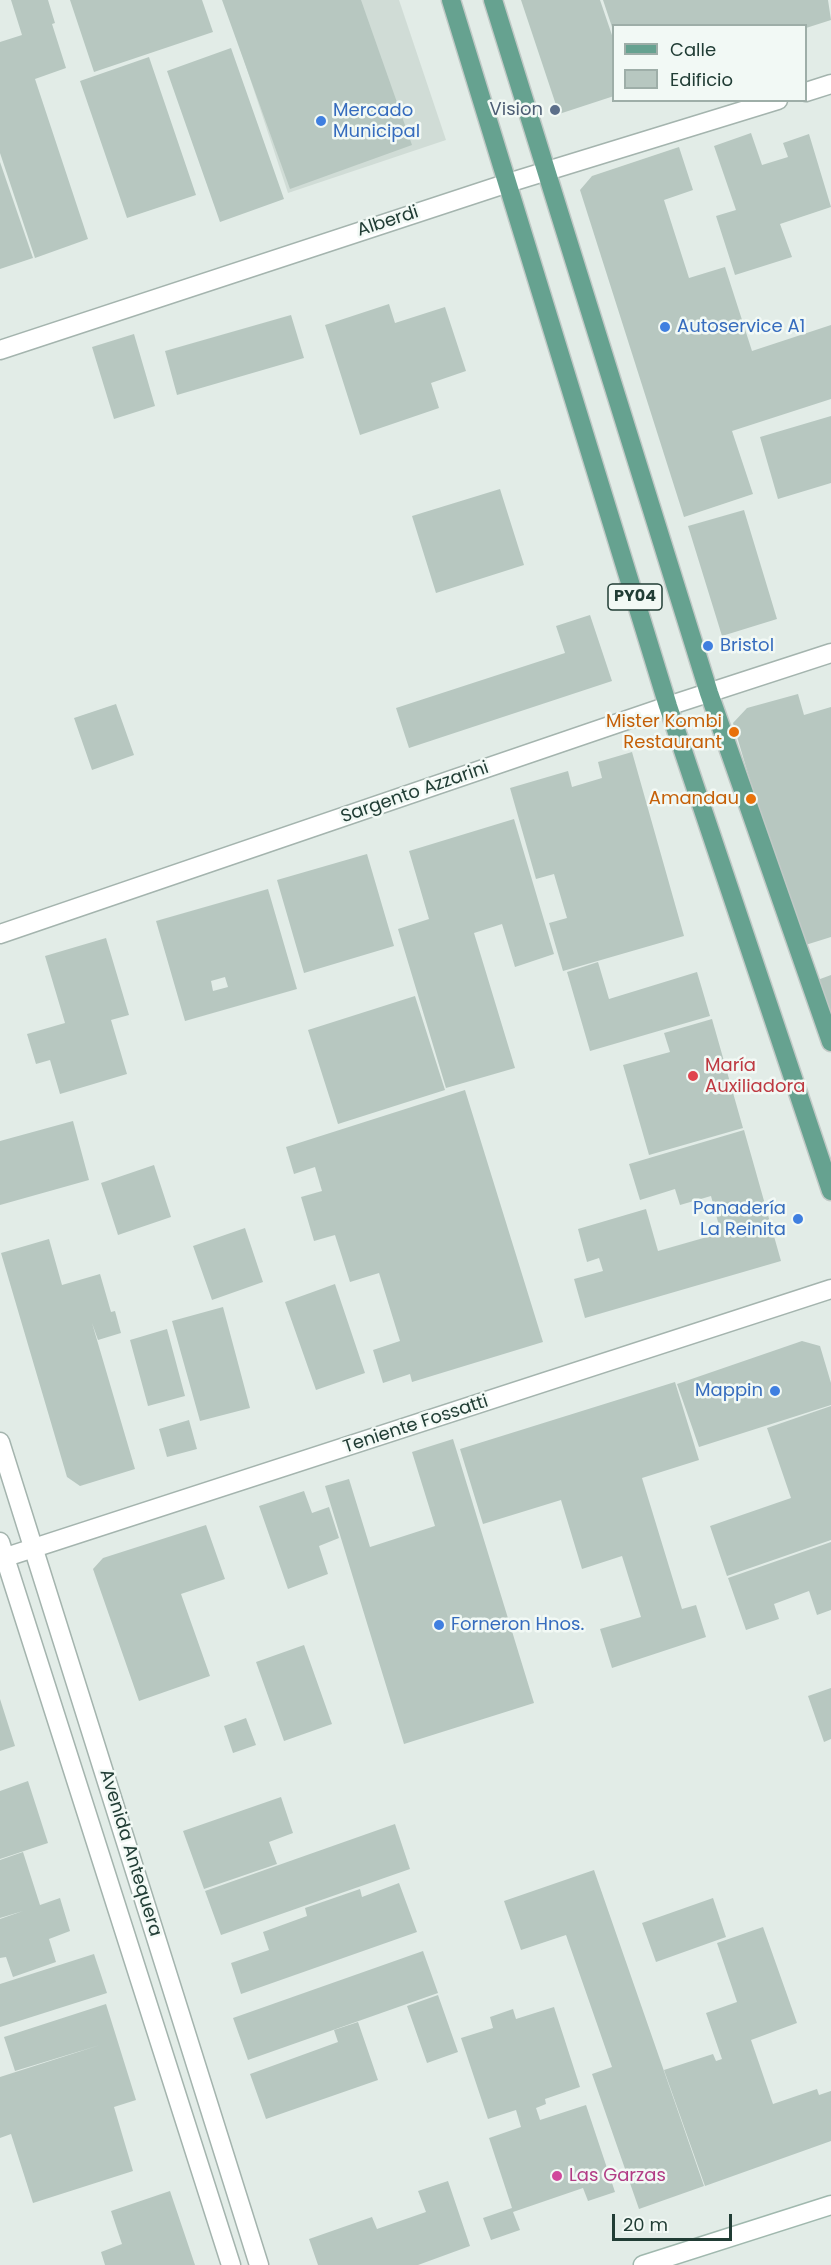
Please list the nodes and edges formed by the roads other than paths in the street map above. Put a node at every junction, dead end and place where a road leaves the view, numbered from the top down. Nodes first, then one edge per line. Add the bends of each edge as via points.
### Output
1 (451, 0) edge
2 (493, 0) edge
3 (831, 84) edge
4 (807, 92) edge
5 (772, 102) edge
6 (548, 171) junction
7 (508, 183) junction
8 (0, 350) edge
9 (831, 653) edge
10 (709, 693) junction
11 (668, 706) junction
12 (0, 934) edge
13 (831, 1042) edge
14 (831, 1191) edge
15 (831, 1289) edge
16 (0, 1442) edge
17 (35, 1549) junction
18 (2, 1553) edge
19 (831, 2205) edge
20 (231, 2265) edge
21 (259, 2265) edge
22 (644, 2265) edge

1 - 7 main road, PY04
2 - 6 main road, PY04
3 - 4 street
5 - 6 street, Alberdi
6 - 7 street, Alberdi
6 - 10 main road, PY04
7 - 8 street, Alberdi
7 - 11 main road, PY04
9 - 10 street, Sargento Azzarini
10 - 11 street, Sargento Azzarini
10 - 13 main road, PY04
11 - 12 street, Sargento Azzarini
11 - 14 main road, PY04
15 - 17 street, Teniente Fossatti
16 - 17 street, Avenida Antequera
17 - 18 street, Teniente Fossatti
17 - 21 street, Avenida Antequera
18 - 20 street, Avenida Antequera
19 - 22 street

